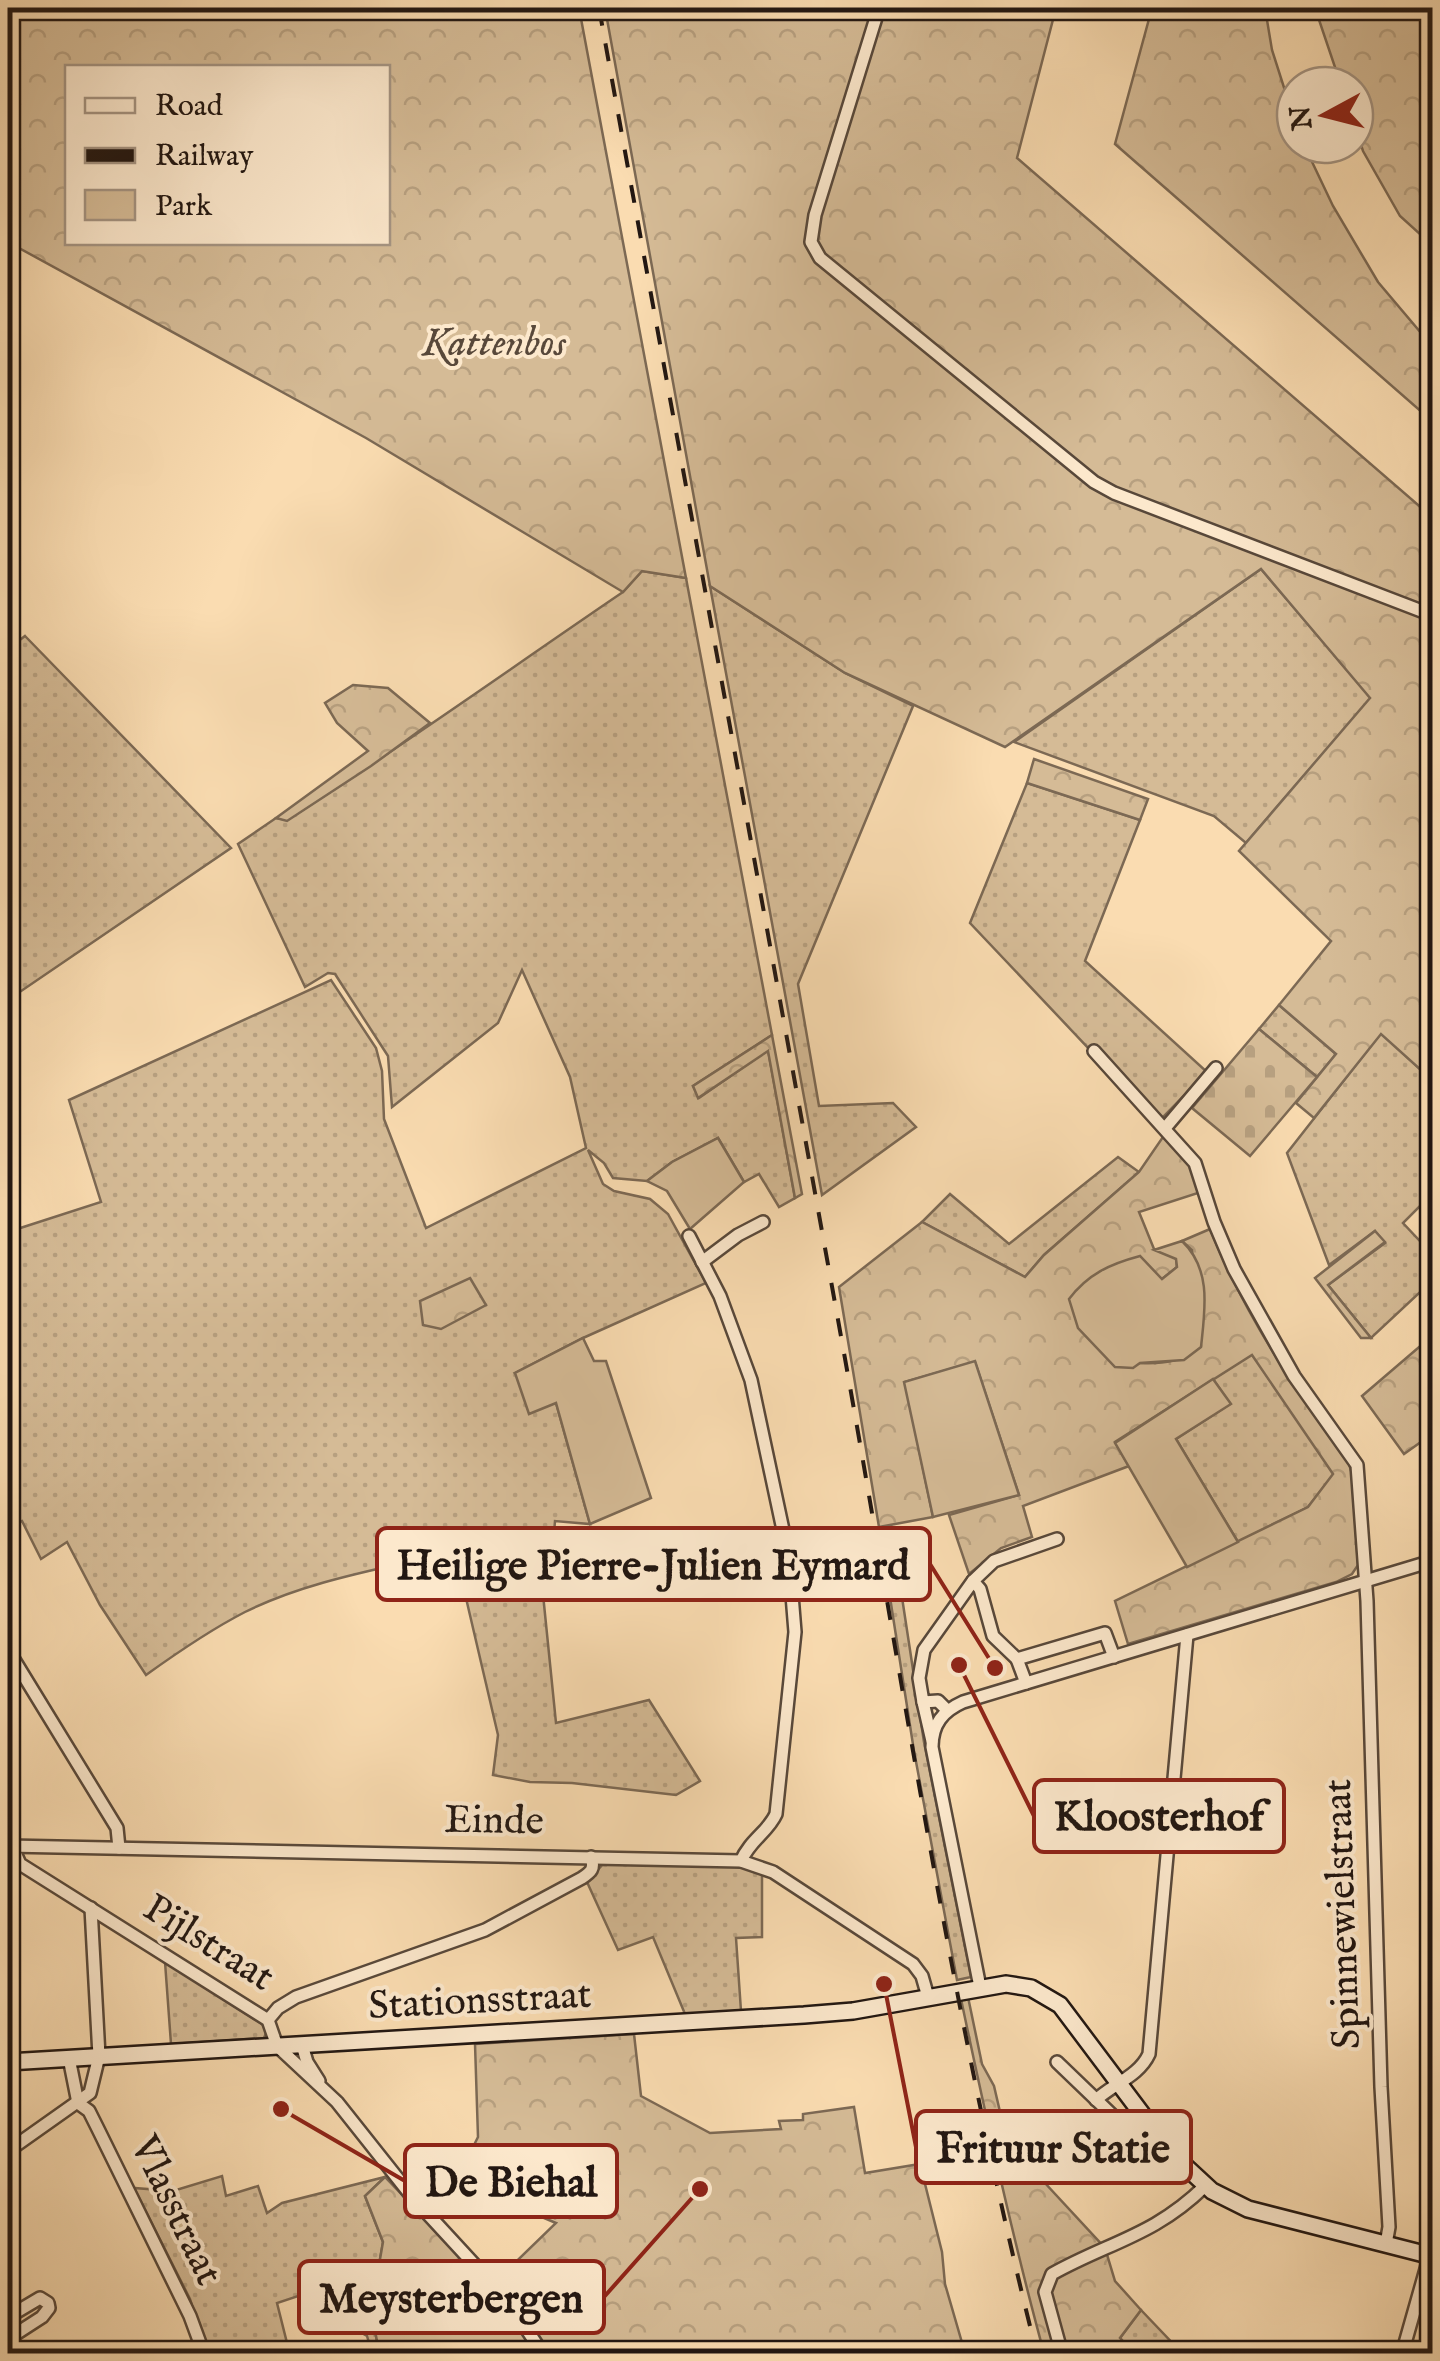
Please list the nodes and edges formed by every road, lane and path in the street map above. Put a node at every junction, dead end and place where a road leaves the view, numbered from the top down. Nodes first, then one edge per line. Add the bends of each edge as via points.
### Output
1 (879, 8) edge
2 (1432, 615) edge
3 (1094, 1051) dead end
4 (1216, 1068) dead end
5 (1166, 1128) junction
6 (762, 1222) dead end
7 (689, 1236) dead end
8 (702, 1262) junction
9 (1056, 1539) dead end
10 (1432, 1562) edge
11 (974, 1581) junction
12 (1366, 1582) junction
13 (1187, 1635) junction
14 (8, 1650) edge
15 (1114, 1656) junction
16 (1017, 1659) junction
17 (1026, 1683) junction
18 (923, 1702) junction
19 (947, 1710) junction
20 (932, 1741) junction
21 (10, 1846) edge
22 (119, 1848) junction
23 (592, 1857) junction
24 (741, 1861) junction
25 (91, 1908) junction
26 (980, 1987) junction
27 (928, 1997) junction
28 (268, 2020) junction
29 (302, 2045) junction
30 (277, 2046) junction
31 (98, 2056) junction
32 (69, 2058) junction
33 (8, 2062) edge
34 (1057, 2062) dead end
35 (1119, 2082) junction
36 (324, 2089) junction
37 (1096, 2100) junction
38 (78, 2103) junction
39 (8, 2152) edge
40 (1160, 2161) dead end
41 (1205, 2186) junction
42 (1386, 2244) junction
43 (1431, 2255) edge
44 (8, 2317) edge
45 (8, 2340) edge
46 (204, 2354) edge
47 (543, 2354) edge
48 (1062, 2354) edge
49 (1402, 2354) edge

1 - 2 street via 815,215 811,242 820,258 1094,482
3 - 5 street, Spinnewielstraat
4 - 5 street
5 - 12 street, Spinnewielstraat via 1196,1163 1227,1254 1285,1360 1357,1465
6 - 8 street
7 - 8 street
8 - 24 street via 751,1380 792,1584 793,1658 776,1814
9 - 11 street via 994,1562
10 - 12 street
11 - 16 street via 996,1642
11 - 18 street via 924,1650
12 - 13 street
12 - 42 street, Spinnewielstraat
13 - 15 street
13 - 35 street via 1149,2054
14 - 22 street via 117,1828
15 - 16 street via 1105,1633
15 - 17 street
16 - 17 street
17 - 19 street
18 - 19 street via 938,1700
18 - 20 street
19 - 20 street
20 - 26 street
21 - 22 street, Einde
21 - 25 street, Pijlstraat via 20,1864
22 - 23 street, Einde
23 - 24 street, Einde
23 - 28 street via 591,1872 485,1930 296,1997
24 - 27 street, Einde via 773,1872 914,1964
25 - 28 street, Pijlstraat
25 - 31 street, Pijlstraat
26 - 27 main road, Stationsstraat
26 - 35 main road via 1018,1985 1043,1993 1075,2021
27 - 29 main road, Stationsstraat via 804,2016
28 - 30 street, Pijlstraat
29 - 30 main road, Stationsstraat
29 - 36 street
30 - 31 main road, Stationsstraat
30 - 36 street
31 - 32 main road, Stationsstraat
31 - 38 street via 90,2094
32 - 33 main road, Stationsstraat
32 - 38 street
34 - 37 street
35 - 37 street
35 - 41 main road via 1172,2154
36 - 47 street via 508,2300
37 - 40 street
38 - 39 street
38 - 46 street, Vlasstraat via 98,2128
41 - 42 main road via 1248,2210
41 - 48 street via 1139,2235 1052,2274 1045,2292
42 - 43 main road
43 - 49 street
44 - 45 street via 40,2298 48,2303 42,2316

